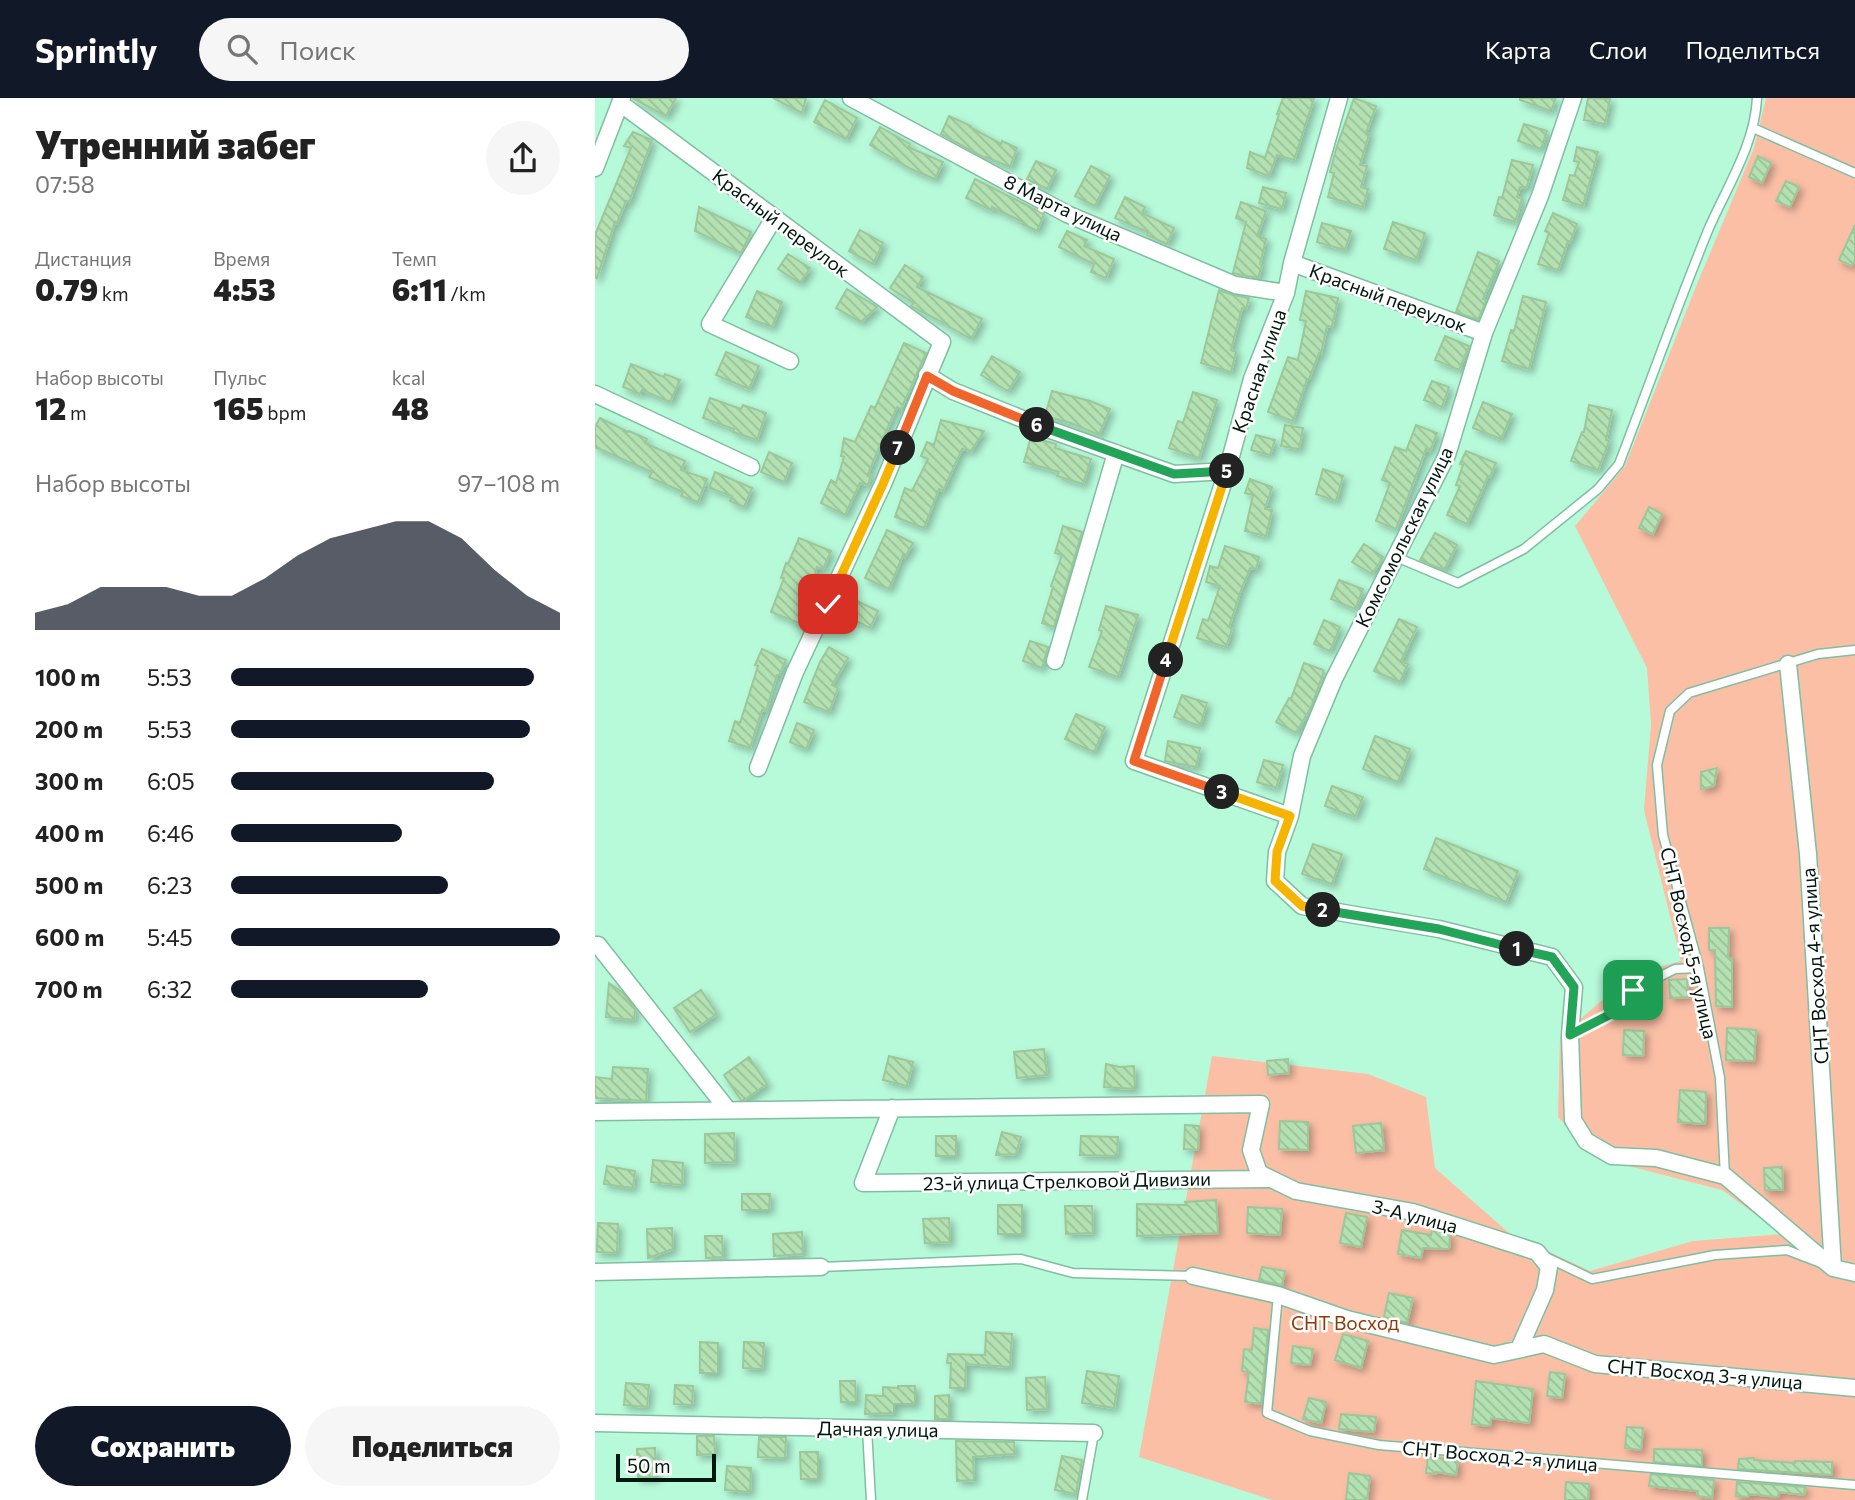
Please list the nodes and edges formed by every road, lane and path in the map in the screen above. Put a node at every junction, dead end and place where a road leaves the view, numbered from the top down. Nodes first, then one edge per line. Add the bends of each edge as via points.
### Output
1 (851, 98) edge
2 (1339, 98) edge
3 (1573, 98) edge
4 (1757, 98) edge
5 (621, 100) edge
6 (1753, 128) junction
7 (595, 168) edge
8 (1855, 173) edge
9 (774, 218) junction
10 (1292, 263) junction
11 (1286, 293) junction
12 (1485, 333) junction
13 (790, 361) dead end
14 (927, 376) junction
15 (595, 394) edge
16 (1116, 453) junction
17 (751, 467) dead end
18 (1227, 471) junction
19 (1396, 557) junction
20 (1855, 650) edge
21 (1055, 661) dead end
22 (1788, 664) junction
23 (758, 768) dead end
24 (1290, 816) junction
25 (595, 945) edge
26 (1699, 968) junction
27 (1570, 1035) junction
28 (892, 1108) junction
29 (728, 1110) junction
30 (595, 1112) edge
31 (1725, 1176) junction
32 (1271, 1179) junction
33 (1537, 1252) junction
34 (821, 1266) joint
35 (1833, 1268) junction
36 (595, 1272) edge
37 (1855, 1273) edge
38 (1193, 1276) joint
39 (1278, 1295) junction
40 (1519, 1349) junction
41 (1855, 1388) edge
42 (595, 1423) edge
43 (867, 1429) junction
44 (1094, 1433) joint
45 (1855, 1485) edge
46 (871, 1500) edge
47 (1082, 1500) edge

1 - 11 street, 8 Марта улица via 1067,214 1235,285
2 - 10 street, Красная улица
3 - 12 street, Комсомольская улица
4 - 6 lane
5 - 7 street
5 - 9 street, Красный переулок
6 - 8 lane
6 - 19 lane via 1619,464 1598,489 1524,549 1458,583
9 - 13 street via 709,324
9 - 14 street, Красный переулок via 942,342
10 - 11 street, Красная улица
10 - 12 street, Красный переулок
11 - 18 street, Красная улица via 1252,379
12 - 19 street, Комсомольская улица via 1447,455
14 - 16 street via 953,391
14 - 23 street via 883,484 795,672
15 - 17 street
16 - 18 street via 1174,474
16 - 21 street
18 - 24 street, Красная улица via 1134,761
19 - 24 street, Комсомольская улица via 1334,679 1302,756
20 - 22 lane via 1818,654
22 - 26 lane, СНТ Восход 5-я улица via 1689,693 1670,711 1657,765 1663,835
22 - 35 street, СНТ Восход 4-я улица via 1808,854
24 - 27 street, Комсомольская улица via 1277,852 1275,881 1302,906 1439,929 1552,957 1574,987
25 - 29 street
26 - 27 lane via 1675,970 1633,990 1613,1013
26 - 31 lane, СНТ Восход 5-я улица via 1720,1078
27 - 31 street via 1573,1119 1586,1141 1612,1156 1656,1158
28 - 29 street
28 - 32 street via 1261,1104 1251,1150 1259,1173
28 - 32 street, 23-й улица Стрелковой Дивизии via 863,1183
29 - 30 street
31 - 35 street
32 - 33 street, 3-А улица via 1296,1191 1413,1212
33 - 35 lane via 1592,1279 1715,1255 1787,1251
33 - 40 street via 1549,1267 1545,1290
34 - 36 street
34 - 38 lane via 1021,1259 1073,1273
35 - 37 street
38 - 39 street, СНТ Восход 3-я улица
39 - 40 street, СНТ Восход 3-я улица via 1347,1319 1494,1355
39 - 45 lane, СНТ Восход 2-я улица via 1267,1413 1310,1431 1379,1445
40 - 41 street, СНТ Восход 3-я улица via 1544,1344 1595,1364
42 - 43 street, Дачная улица
43 - 44 street, Дачная улица
43 - 46 lane
44 - 47 lane, Дачная улица

